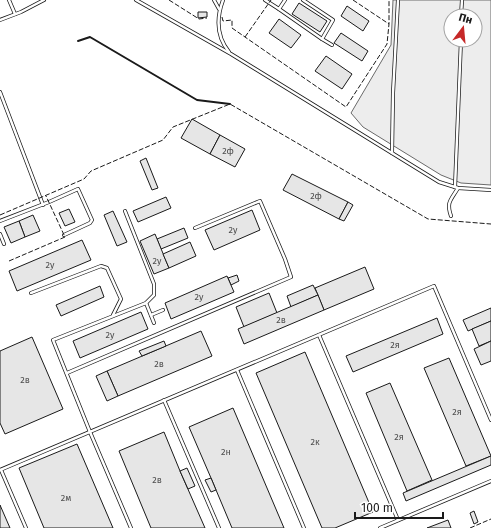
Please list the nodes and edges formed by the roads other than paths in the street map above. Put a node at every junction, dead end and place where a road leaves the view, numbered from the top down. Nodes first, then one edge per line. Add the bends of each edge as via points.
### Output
1 (9, 0) edge
2 (44, 0) edge
3 (136, 0) edge
4 (214, 0) edge
5 (223, 0) edge
6 (265, 0) edge
7 (285, 0) edge
8 (303, 0) edge
9 (398, 0) edge
10 (279, 9) junction
11 (220, 10) junction
12 (15, 14) junction
13 (0, 20) edge
14 (322, 38) junction
15 (332, 45) dead end
16 (461, 48) edge
17 (231, 54) junction
18 (0, 92) edge
19 (392, 154) junction
20 (456, 188) junction
21 (491, 190) edge
22 (43, 204) junction
23 (125, 211) dead end
24 (451, 216) dead end
25 (0, 221) edge
26 (195, 228) dead end
27 (0, 234) edge
28 (64, 235) dead end
29 (4, 244) dead end
30 (30, 293) dead end
31 (146, 303) junction
32 (163, 310) dead end
33 (151, 315) junction
34 (113, 316) junction
35 (154, 323) dead end
36 (319, 335) junction
37 (236, 370) junction
38 (66, 373) junction
39 (164, 400) junction
40 (491, 420) edge
41 (90, 432) junction
42 (0, 470) edge
43 (491, 481) edge
44 (398, 520) junction
45 (26, 528) edge
46 (131, 528) edge
47 (218, 528) edge
48 (304, 528) edge
49 (380, 528) edge

1 - 12 lane
2 - 12 lane
3 - 17 lane
4 - 11 lane
5 - 11 lane
6 - 10 lane
7 - 10 lane
8 - 14 lane via 333,20
9 - 19 lane
10 - 14 lane
11 - 17 lane via 222,43
12 - 13 lane
14 - 15 lane
16 - 20 lane
17 - 19 lane
18 - 22 lane
19 - 20 lane via 439,182
20 - 21 lane
20 - 24 lane via 448,207
22 - 25 lane
22 - 28 lane via 78,189 92,220
23 - 31 lane via 154,284 154,295
26 - 38 lane via 260,200 291,277
27 - 29 lane
30 - 34 lane via 101,266 107,268 121,299
31 - 33 lane
31 - 34 lane
32 - 33 lane
33 - 35 lane
34 - 38 lane via 53,340
36 - 37 lane
36 - 40 lane via 434,286
36 - 44 lane
37 - 39 lane
37 - 48 lane
38 - 41 lane
39 - 41 lane
39 - 47 lane
41 - 42 lane
41 - 46 lane
42 - 45 lane
43 - 44 lane
44 - 49 lane

